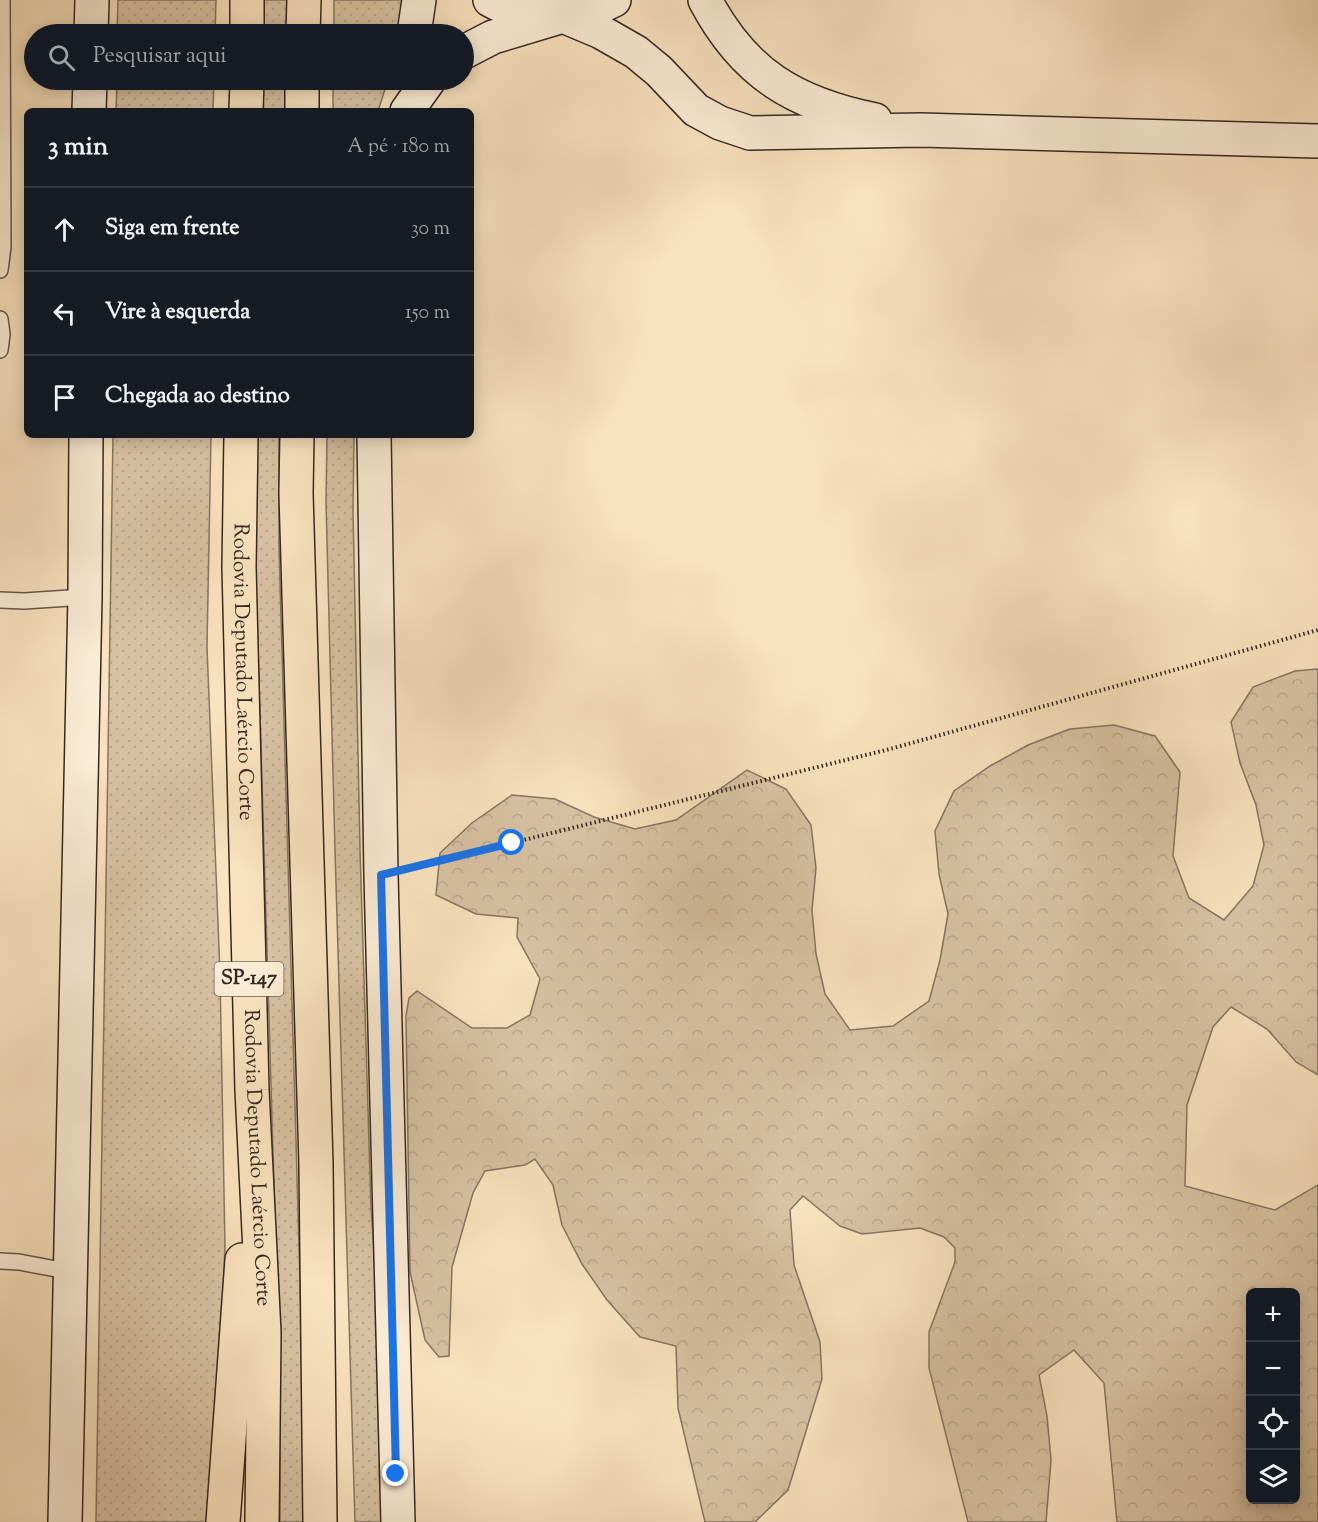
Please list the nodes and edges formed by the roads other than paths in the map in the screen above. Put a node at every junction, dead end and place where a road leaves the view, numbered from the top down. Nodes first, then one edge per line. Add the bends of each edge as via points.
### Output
1 (2, 0) edge
2 (92, 0) edge
3 (248, 0) edge
4 (304, 0) edge
5 (419, 0) edge
6 (490, 0) edge
7 (614, 0) edge
8 (705, 0) edge
9 (563, 16) junction
10 (91, 24) edge
11 (247, 24) edge
12 (303, 24) edge
13 (415, 24) edge
14 (474, 47) edge
15 (90, 90) edge
16 (247, 90) edge
17 (302, 90) edge
18 (400, 90) edge
19 (422, 90) edge
20 (89, 108) edge
21 (246, 108) edge
22 (302, 108) edge
23 (395, 108) edge
24 (409, 108) edge
25 (921, 130) junction
26 (1318, 141) edge
27 (1, 192) edge
28 (2, 246) edge
29 (0, 270) edge
30 (0, 319) edge
31 (0, 350) edge
32 (86, 438) edge
33 (241, 438) edge
34 (297, 438) edge
35 (374, 438) edge
36 (85, 597) junction
37 (0, 600) edge
38 (252, 1090) junction
39 (316, 1164) junction
40 (0, 1261) edge
41 (72, 1272) junction
42 (66, 1522) edge
43 (223, 1522) edge
44 (262, 1522) edge
45 (320, 1522) edge
46 (342, 1522) edge
47 (398, 1522) edge

1 - 27 lane
2 - 10 street
3 - 11 highway
4 - 12 highway
5 - 13 street
6 - 9 street via 520,12
7 - 9 street
8 - 25 street via 734,45 764,75 794,94 852,116
9 - 14 street via 493,37
9 - 25 street via 636,52 696,110 750,133
15 - 20 street
16 - 21 highway
17 - 22 highway
18 - 23 street
19 - 24 street
25 - 26 street
27 - 28 lane
28 - 29 lane
30 - 31 lane
32 - 36 street
33 - 38 highway, Rodovia Deputado Laércio Corte / SP-147 via 239,567
34 - 39 highway, SP-147
35 - 47 street
36 - 37 lane
36 - 41 street
38 - 43 highway
38 - 44 highway, Rodovia Deputado Laércio Corte / SP-147 via 264,1333
39 - 45 highway, SP-147
39 - 46 highway
40 - 41 lane
41 - 42 street

